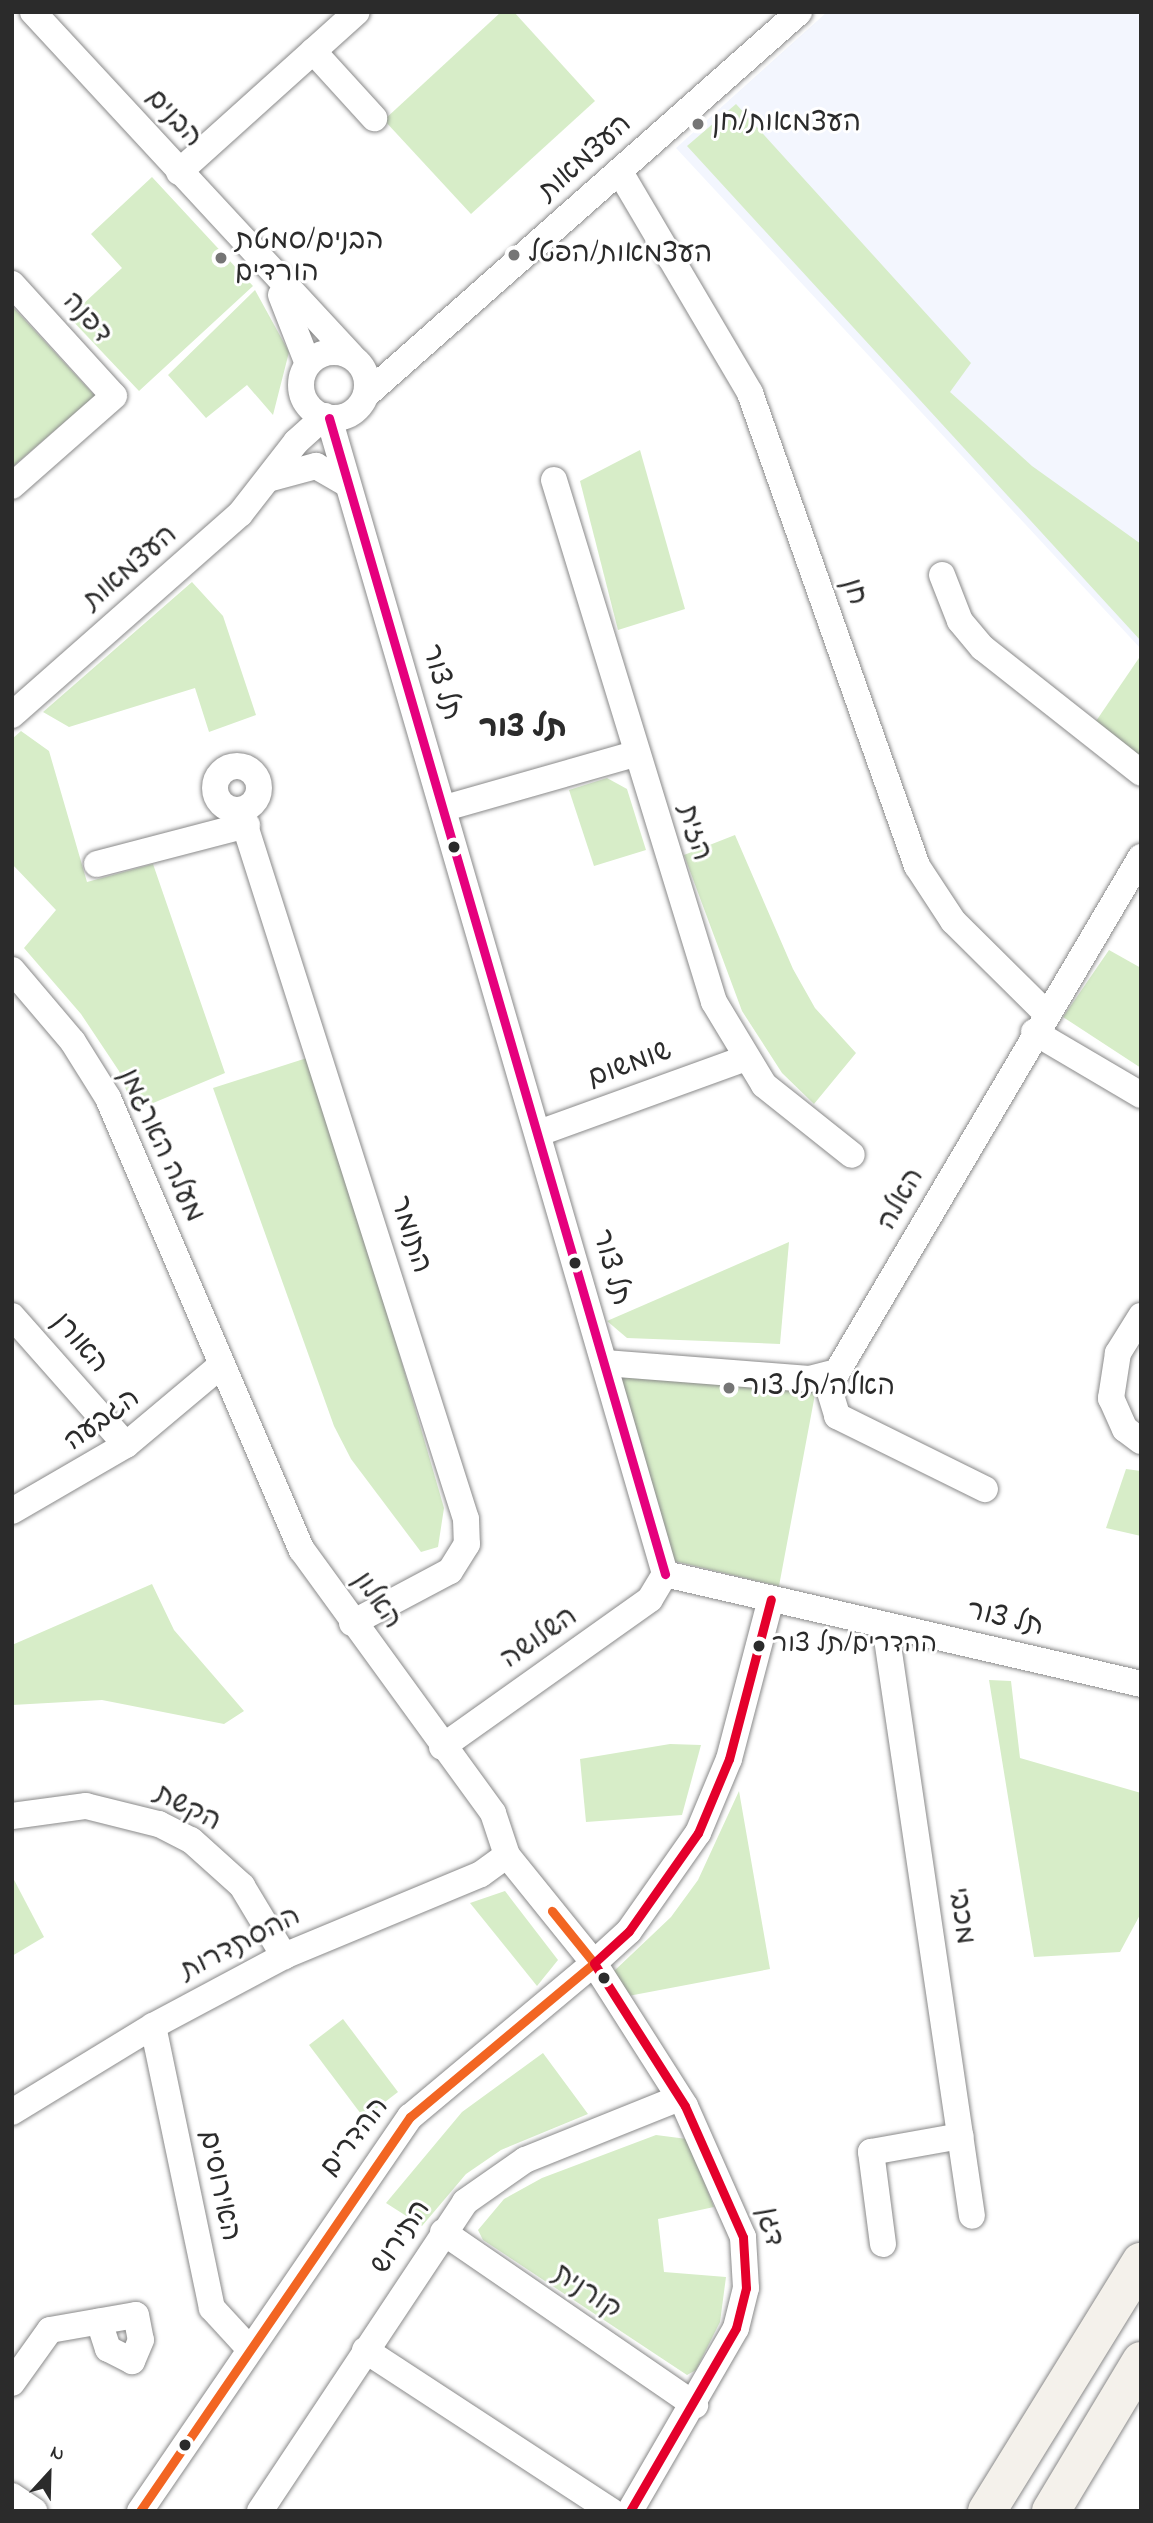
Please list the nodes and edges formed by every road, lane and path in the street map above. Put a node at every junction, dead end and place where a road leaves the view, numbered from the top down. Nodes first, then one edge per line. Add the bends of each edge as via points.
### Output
1 (33, 12) edge
2 (357, 12) edge
3 (799, 12) edge
4 (313, 51) junction
5 (374, 118) dead end
6 (179, 172) junction
7 (620, 172) junction
8 (268, 268) junction
9 (12, 284) edge
10 (416, 354) junction
11 (356, 361) junction
12 (308, 364) junction
13 (302, 394) junction
14 (360, 403) junction
15 (327, 417) junction
16 (274, 470) junction
17 (554, 480) dead end
18 (347, 484) junction
19 (12, 486) edge
20 (354, 511) junction
21 (942, 575) dead end
22 (12, 715) edge
23 (635, 754) junction
24 (1141, 773) edge
25 (445, 808) junction
26 (1141, 857) edge
27 (97, 864) dead end
28 (12, 970) edge
29 (1040, 1023) junction
30 (744, 1059) junction
31 (1141, 1095) edge
32 (539, 1133) junction
33 (852, 1155) dead end
34 (12, 1316) edge
35 (1141, 1316) edge
36 (605, 1363) junction
37 (220, 1366) junction
38 (826, 1378) junction
39 (1141, 1441) edge
40 (126, 1445) junction
41 (985, 1489) dead end
42 (12, 1511) edge
43 (665, 1574) junction
44 (772, 1599) junction
45 (352, 1623) junction
46 (885, 1625) junction
47 (1141, 1684) edge
48 (442, 1747) junction
49 (12, 1816) edge
50 (507, 1855) junction
51 (284, 1956) junction
52 (594, 1963) junction
53 (153, 2026) junction
54 (679, 2098) junction
55 (12, 2112) edge
56 (961, 2136) junction
57 (972, 2216) dead end
58 (443, 2232) junction
59 (883, 2244) dead end
60 (1141, 2262) edge
61 (99, 2321) dead end
62 (247, 2346) junction
63 (365, 2350) junction
64 (1141, 2361) edge
65 (12, 2383) edge
66 (695, 2405) junction
67 (12, 2496) edge
68 (34, 2511) edge
69 (140, 2511) edge
70 (260, 2511) edge
71 (611, 2511) edge
72 (630, 2511) edge
73 (988, 2511) edge
74 (1051, 2511) edge

1 - 6 street, הבנים
2 - 4 street
3 - 7 street, העצמאות
4 - 5 street
4 - 6 street
6 - 8 street, הבנים
7 - 10 street, העצמאות
7 - 29 street, חן via 675,256 755,405 917,866 953,921
8 - 11 street, הבנים
8 - 12 street, הבנים
9 - 19 street, דפנה via 114,396
10 - 11 street
10 - 14 street, העצמאות
11 - 12 street via 327,352
11 - 14 street
12 - 13 street
13 - 15 street
13 - 16 street, העצמאות
14 - 15 street
14 - 20 street, תל צור via 344,438
15 - 16 street, העצמאות
15 - 18 street, תל צור
16 - 18 street via 316,466
16 - 22 street, העצמאות via 240,514
17 - 23 street, הזית
18 - 20 street, תל צור
20 - 25 street, תל צור
21 - 24 street via 960,621 983,648
23 - 25 street
23 - 30 street, הזית via 703,973
25 - 32 street, תל צור
26 - 29 street, האלה
27 - 45 street, התומר via 244,817 466,1519 467,1544 450,1571
28 - 37 street, מעלה הארגמן via 72,1042 108,1098
29 - 31 street, חן
29 - 38 street, האלה via 847,1361
30 - 32 street, שומשום
30 - 33 street, הזית via 795,1113
32 - 36 street, תל צור
34 - 40 street, האורן
35 - 39 street via 1118,1353 1111,1398 1125,1429
36 - 38 street
36 - 43 street, תל צור
37 - 40 street, הגבעה
37 - 45 street, האלון via 277,1504
38 - 41 street via 836,1416
40 - 42 street, הגבעה
43 - 44 street, תל צור
43 - 48 street, השלושה via 650,1599
44 - 46 street, תל צור
44 - 52 street, ההדרים via 729,1759 698,1833 629,1931
45 - 48 street, האלון
46 - 47 street, תל צור
46 - 56 street, מכבי
48 - 50 street, האלון via 493,1813
49 - 51 street, הקשת via 86,1806 180,1835 242,1886
50 - 51 street, ההסתדרות via 481,1874
50 - 52 street
51 - 53 street, ההסתדרות
52 - 54 street, דגן
52 - 62 street, ההדרים via 410,2118
53 - 55 street, ההסתדרות
53 - 62 street, האירוסים via 212,2308
54 - 58 street, התירוש via 525,2160 465,2202
54 - 66 street, דגן via 732,2201 744,2250 746,2288 736,2328
56 - 57 street, מכבי
56 - 59 street via 871,2152
58 - 63 street, התירוש
58 - 66 street, קורנית
60 - 73 highway
61 - 65 street via 50,2330
62 - 69 street, ההדרים
63 - 70 street, התירוש
63 - 71 street
64 - 74 highway
66 - 72 street, דגן
67 - 68 street

